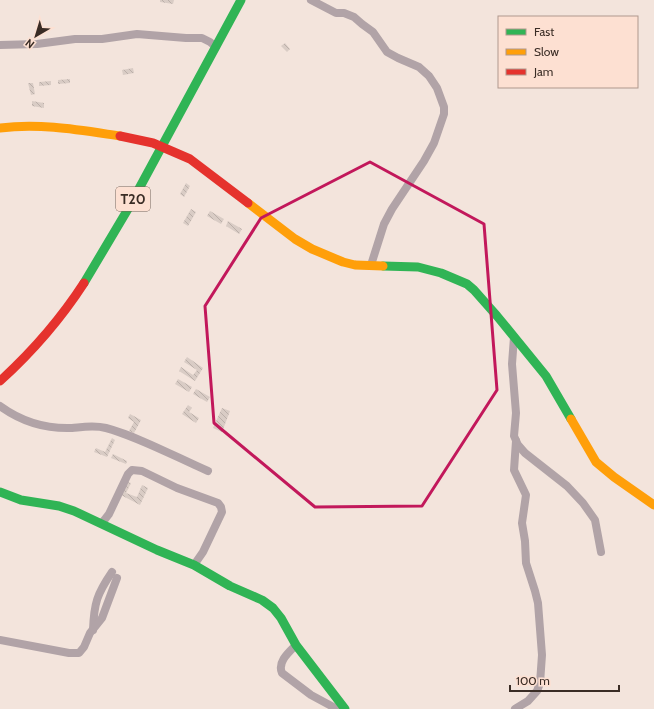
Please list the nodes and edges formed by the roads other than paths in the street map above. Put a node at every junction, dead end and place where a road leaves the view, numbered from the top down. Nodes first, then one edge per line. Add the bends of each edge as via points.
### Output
1 (241, 0) edge
2 (311, 0) edge
3 (0, 45) edge
4 (216, 47) junction
5 (0, 128) edge
6 (161, 146) junction
7 (371, 265) junction
8 (514, 337) junction
9 (0, 381) edge
10 (0, 406) edge
11 (516, 441) junction
12 (208, 471) dead end
13 (0, 492) edge
14 (654, 505) edge
15 (102, 523) junction
16 (600, 552) dead end
17 (194, 565) junction
18 (93, 630) junction
19 (0, 640) edge
20 (296, 645) junction
21 (337, 709) edge
22 (345, 709) edge
23 (515, 709) edge

1 - 4 street, T20
2 - 7 street via 336,13 354,17 373,32 387,52 419,67 438,88 444,106 444,114 434,143 384,224
3 - 4 street via 102,39 137,34 202,38
4 - 6 street, T20
5 - 6 street via 22,125 74,128 136,138
6 - 7 street via 190,159 279,228 312,249 343,262
6 - 9 street, T20 via 111,239 72,303 44,338
7 - 8 street via 418,267 461,280 474,290
8 - 11 street via 512,364
8 - 14 street via 546,376 596,462
10 - 12 street via 27,422 43,426 105,428
11 - 16 street via 525,453 567,486 583,503 595,520
11 - 23 street via 514,470 527,499 522,523 526,541 526,563 538,603 542,655 537,691 528,701
13 - 15 street via 32,503 59,506
15 - 17 street
15 - 17 street via 132,470 151,474 188,493 218,503 222,512
17 - 20 street via 273,608
18 - 18 street via 99,591 114,575 102,618
18 - 19 street via 82,650 76,654
20 - 21 street via 281,664 282,673 311,695
20 - 22 street

